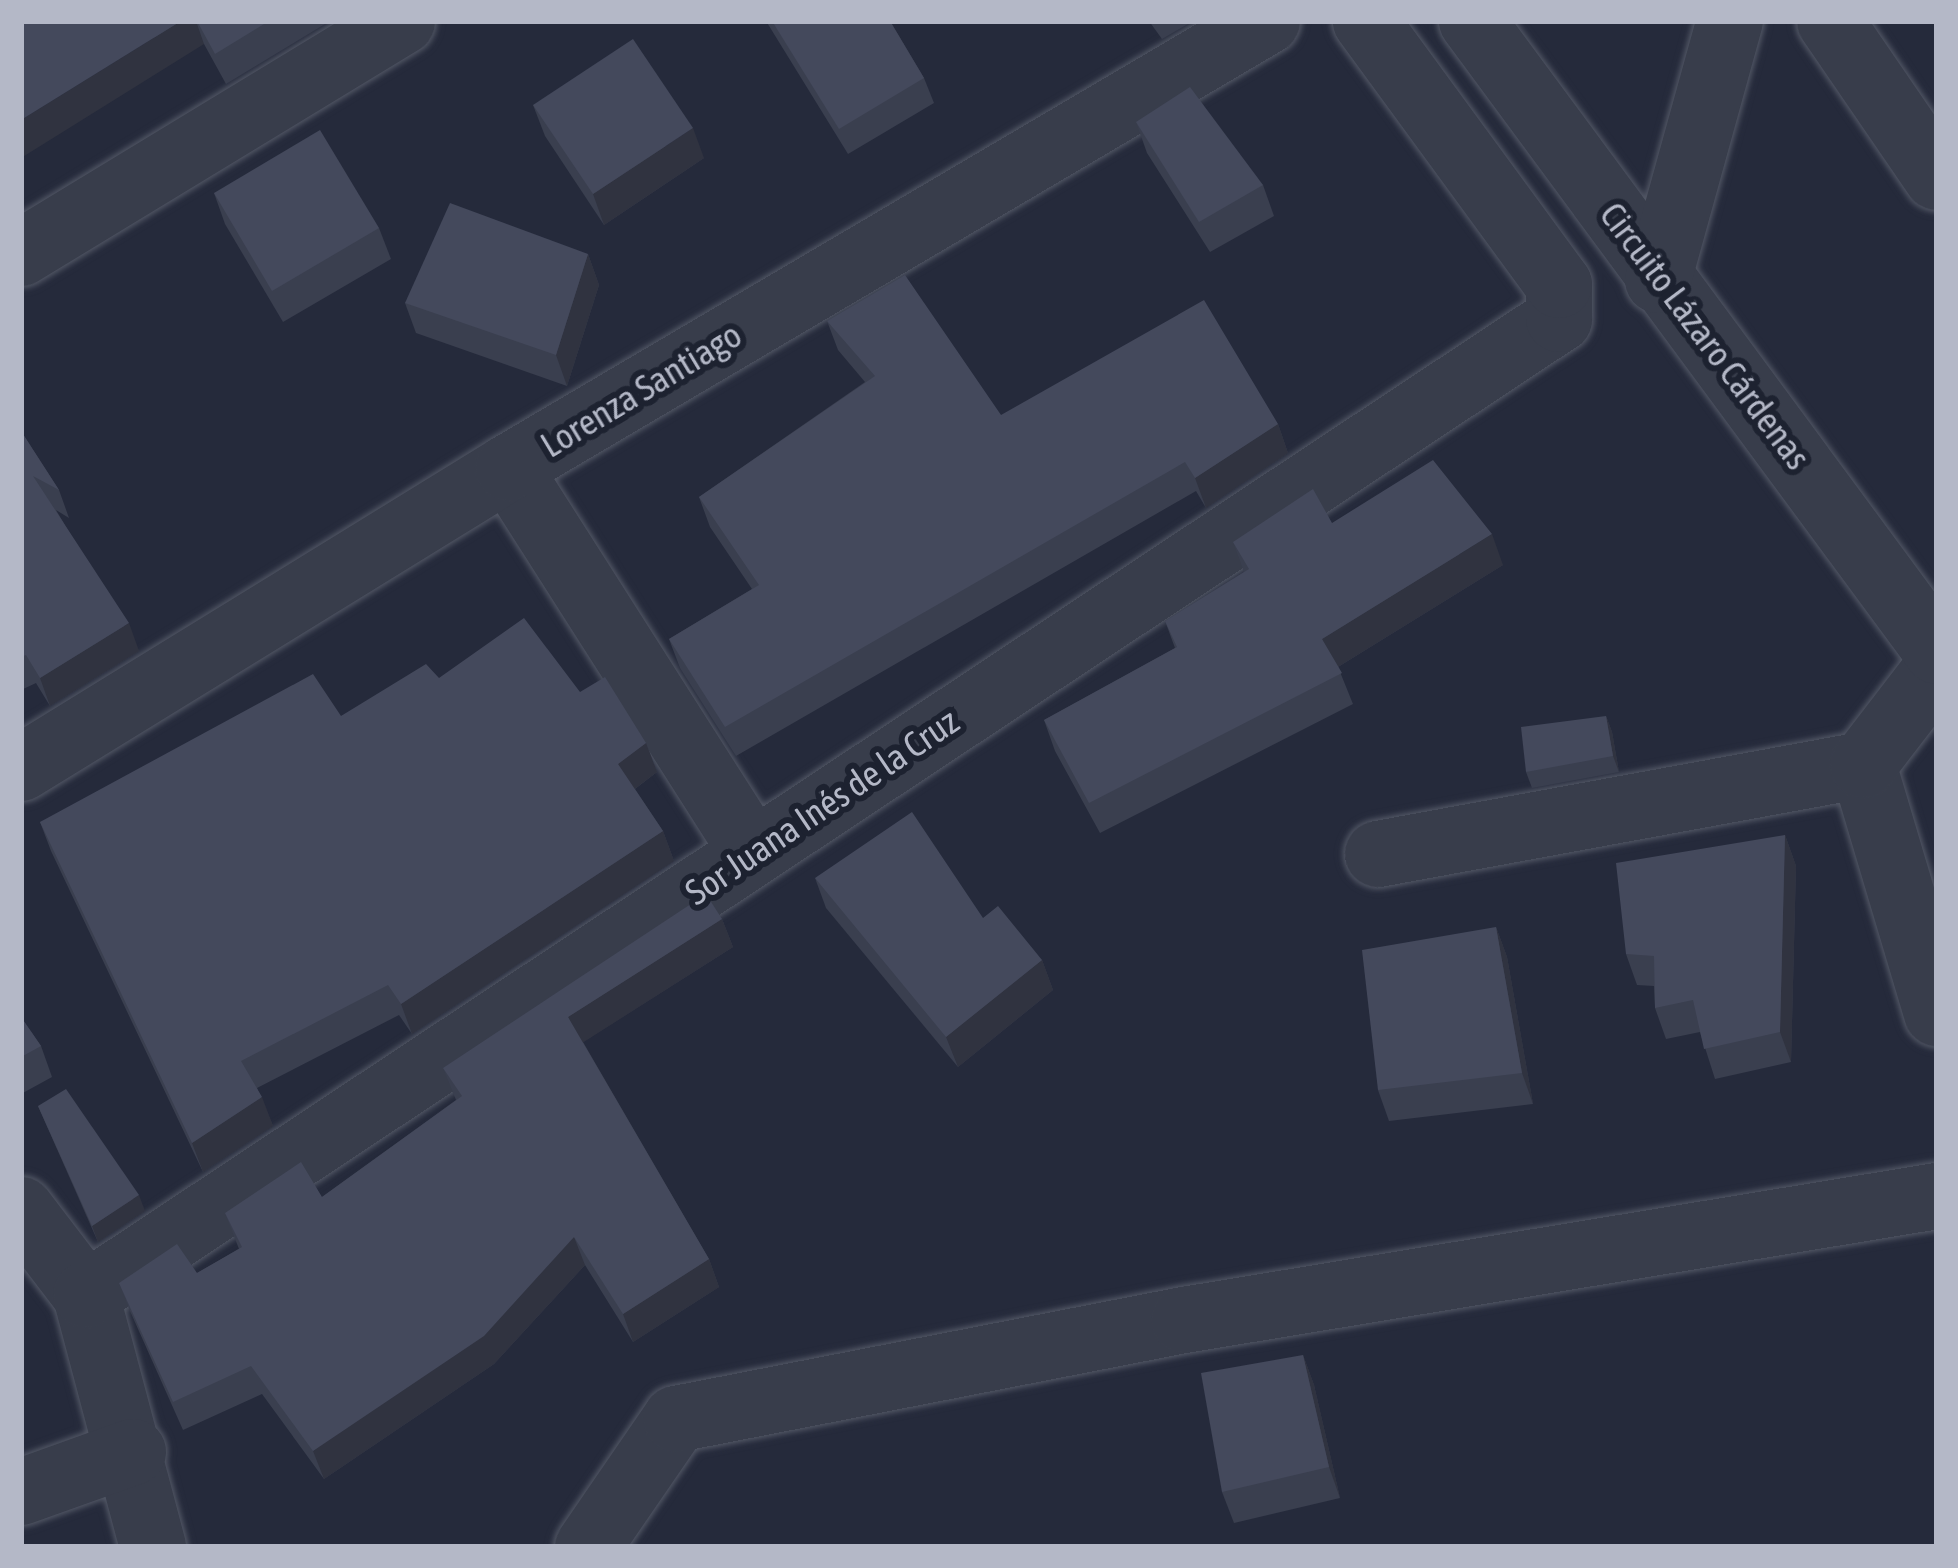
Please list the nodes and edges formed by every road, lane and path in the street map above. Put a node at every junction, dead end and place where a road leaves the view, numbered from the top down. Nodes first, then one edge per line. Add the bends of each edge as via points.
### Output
1 (402, 21) edge
2 (1267, 21) edge
3 (1366, 21) edge
4 (1472, 21) edge
5 (1730, 21) edge
6 (1830, 21) edge
7 (1937, 178) edge
8 (21, 253) edge
9 (1658, 280) junction
10 (508, 468) junction
11 (1937, 651) edge
12 (1937, 669) edge
13 (1863, 765) junction
14 (21, 768) edge
15 (753, 853) junction
16 (1378, 854) dead end
17 (1937, 1013) edge
18 (1937, 1196) edge
19 (21, 1210) edge
20 (86, 1295) junction
21 (133, 1452) junction
22 (21, 1492) edge
23 (154, 1547) edge
24 (588, 1547) edge

1 - 8 street
2 - 10 street, Lorenza Santiago
3 - 15 street, Sor Juana Inés de la Cruz via 1558,285 1558,319
4 - 9 street, Circuito Lázaro Cárdenas
5 - 9 street
6 - 7 street
9 - 11 street, Circuito Lázaro Cárdenas
10 - 14 street, Lorenza Santiago
10 - 15 street
12 - 13 street
13 - 16 street
13 - 17 street
15 - 20 street, Sor Juana Inés de la Cruz
18 - 24 street via 1184,1320 676,1419
19 - 20 street
20 - 21 street
21 - 22 street
21 - 23 street

